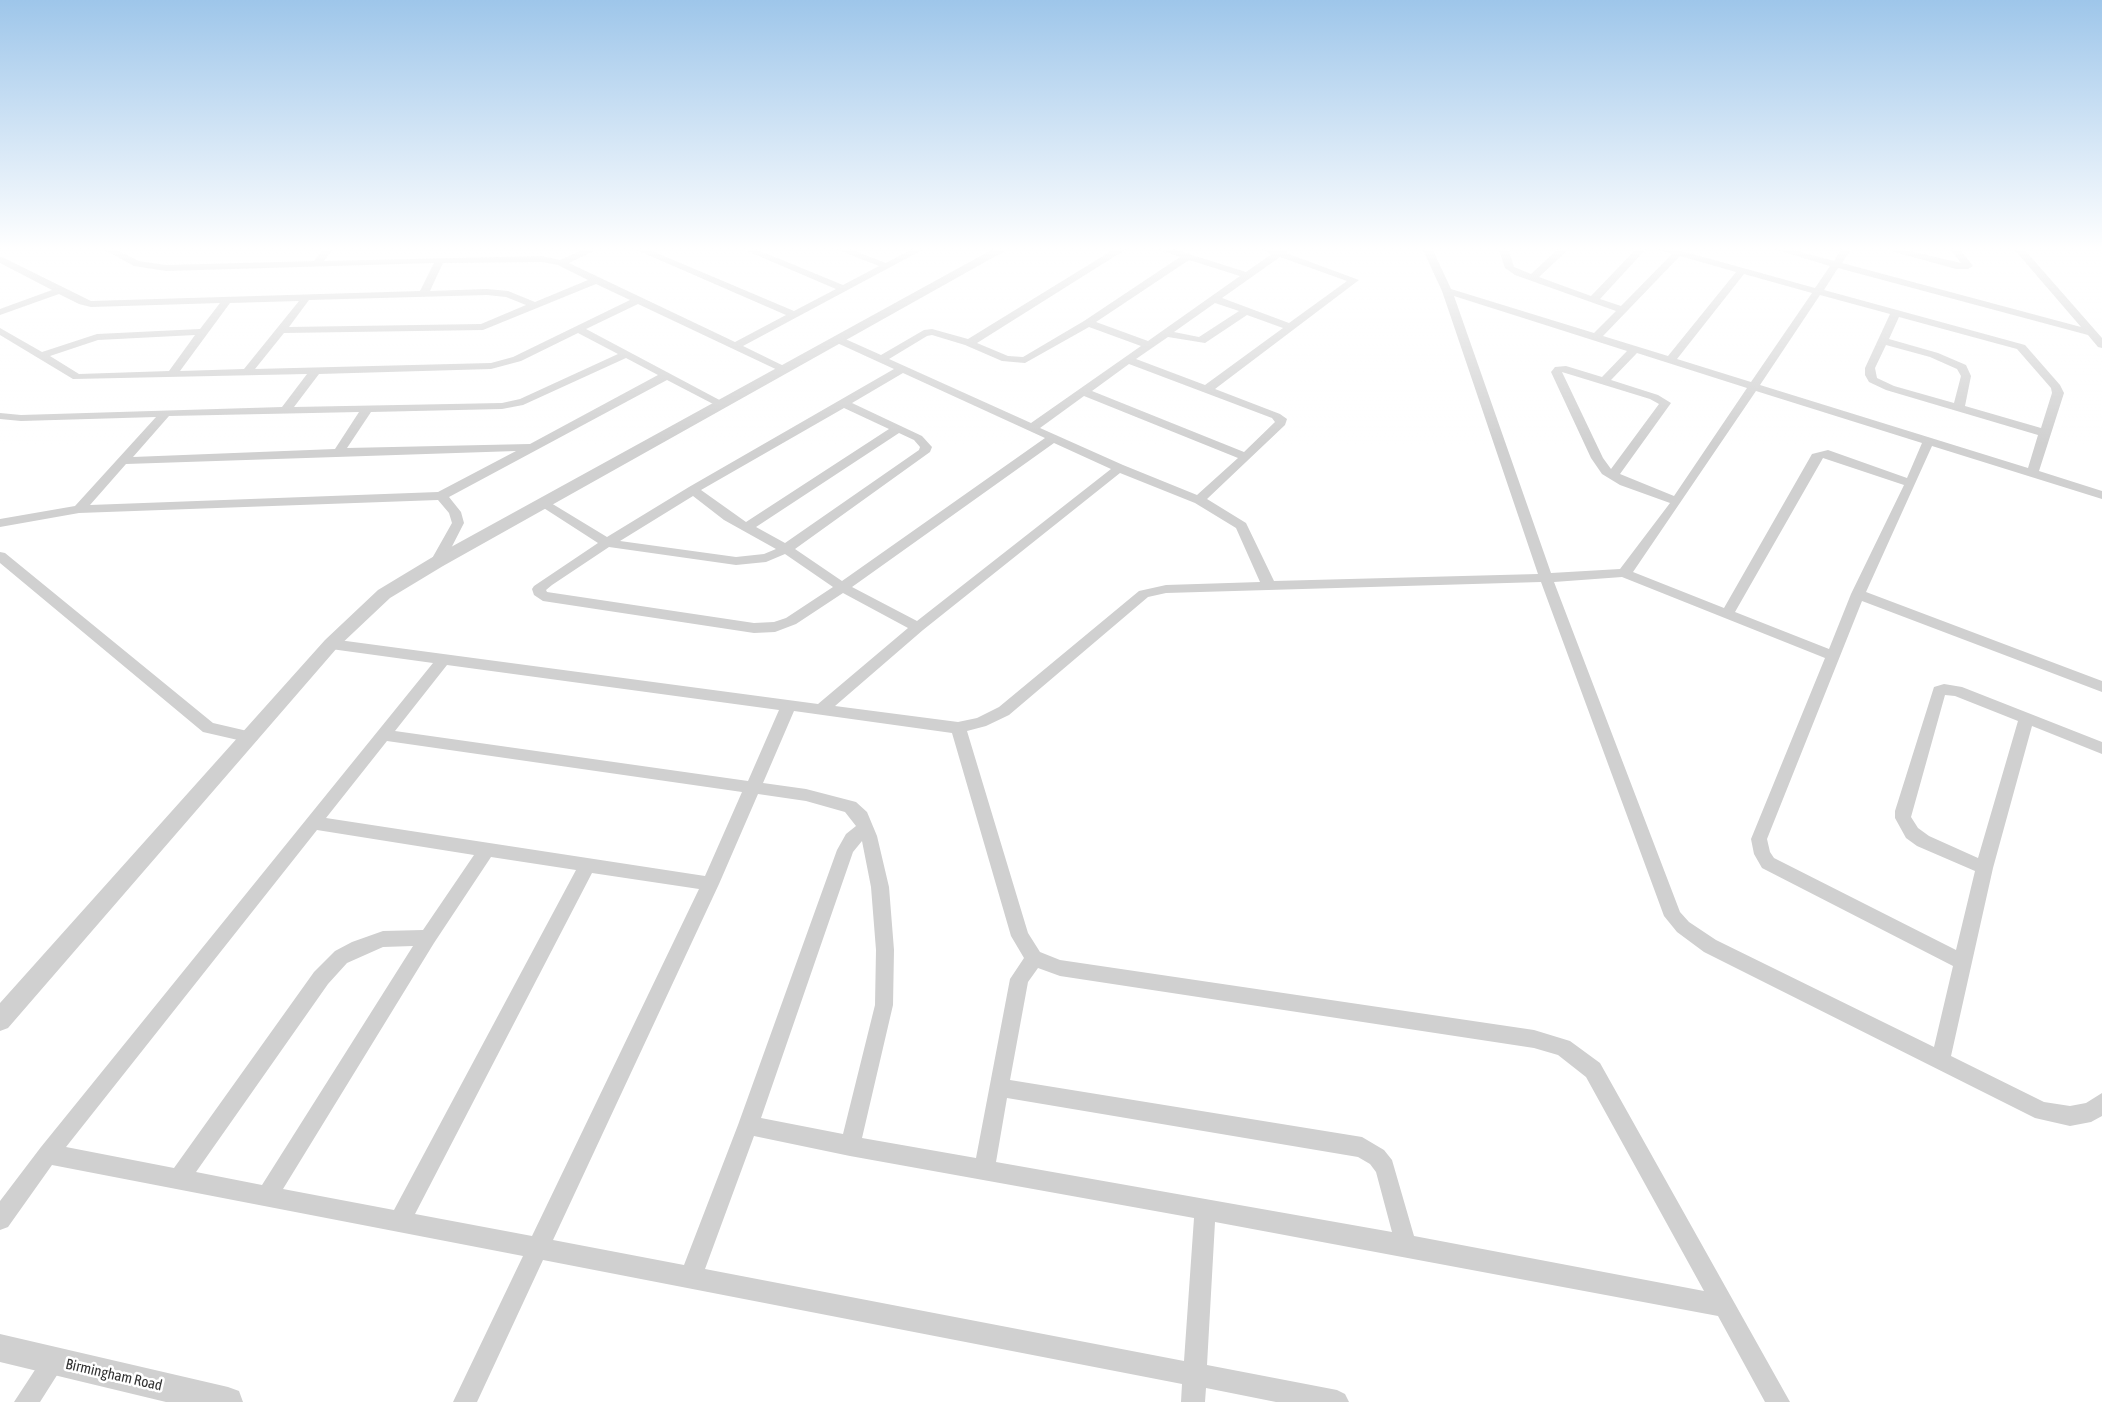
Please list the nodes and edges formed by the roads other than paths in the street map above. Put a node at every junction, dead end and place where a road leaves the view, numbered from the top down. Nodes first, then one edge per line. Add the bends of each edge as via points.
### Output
1 (217, 313) edge
2 (293, 313) edge
3 (516, 313) edge
4 (611, 313) edge
5 (665, 313) edge
6 (790, 313) edge
7 (797, 313) edge
8 (887, 313) edge
9 (1016, 313) edge
10 (1102, 313) edge
11 (1195, 313) edge
12 (1242, 313) edge
13 (1253, 313) edge
14 (1307, 313) edge
15 (1455, 313) edge
16 (1520, 313) edge
17 (1619, 313) edge
18 (1708, 313) edge
19 (1802, 313) edge
20 (1895, 313) edge
21 (1901, 313) edge
22 (2020, 313) edge
23 (2075, 313) edge
24 (794, 315) junction
25 (1088, 323) junction
26 (1290, 326) junction
27 (579, 329) junction
28 (280, 330) junction
29 (0, 331) edge
30 (204, 332) junction
31 (2092, 333) junction
32 (1166, 334) junction
33 (1596, 337) junction
34 (12, 338) junction
35 (839, 340) junction
36 (1882, 340) junction
37 (0, 343) edge
38 (968, 343) junction
39 (1149, 345) junction
40 (2102, 345) edge
41 (734, 347) junction
42 (1634, 349) junction
43 (626, 354) junction
44 (42, 355) junction
45 (880, 360) junction
46 (1129, 360) junction
47 (1671, 360) junction
48 (317, 369) junction
49 (784, 370) junction
50 (901, 370) junction
51 (248, 371) junction
52 (173, 373) junction
53 (667, 375) junction
54 (1604, 381) junction
55 (1754, 386) junction
56 (1206, 390) junction
57 (1082, 391) junction
58 (842, 402) junction
59 (721, 404) junction
60 (1959, 407) junction
61 (368, 408) junction
62 (286, 410) junction
63 (166, 413) junction
64 (0, 416) edge
65 (899, 428) junction
66 (1032, 428) junction
67 (2044, 433) junction
68 (1053, 438) junction
69 (1929, 440) junction
70 (530, 448) junction
71 (339, 452) junction
72 (1246, 457) junction
73 (122, 461) junction
74 (1118, 468) junction
75 (2032, 473) junction
76 (1612, 476) junction
77 (1912, 483) junction
78 (693, 490) junction
79 (2102, 495) edge
80 (441, 496) junction
81 (1199, 500) junction
82 (1677, 500) junction
83 (542, 503) junction
84 (79, 509) junction
85 (0, 523) edge
86 (746, 528) junction
87 (607, 543) junction
88 (786, 549) junction
89 (0, 556) edge
90 (437, 562) junction
91 (1623, 573) junction
92 (1546, 578) junction
93 (1269, 586) junction
94 (842, 587) junction
95 (1858, 594) junction
96 (1727, 614) junction
97 (918, 627) junction
98 (331, 644) junction
99 (1833, 656) junction
100 (444, 659) junction
101 (2102, 687) edge
102 (789, 705) junction
103 (822, 709) junction
104 (2026, 719) junction
105 (958, 728) junction
106 (384, 735) junction
107 (251, 737) junction
108 (2102, 748) edge
109 (752, 787) junction
110 (314, 824) junction
111 (865, 828) junction
112 (486, 851) junction
113 (587, 866) junction
114 (1984, 868) junction
115 (710, 884) junction
116 (428, 938) junction
117 (1034, 958) junction
118 (1962, 962) junction
119 (0, 1020) edge
120 (1940, 1062) junction
121 (998, 1087) junction
122 (2102, 1104) edge
123 (748, 1125) junction
124 (850, 1146) junction
125 (48, 1154) junction
126 (984, 1169) junction
127 (178, 1180) junction
128 (266, 1197) junction
129 (1205, 1211) junction
130 (0, 1219) edge
131 (399, 1222) junction
132 (1406, 1245) junction
133 (538, 1250) junction
134 (691, 1276) junction
135 (1723, 1306) junction
136 (0, 1348) edge
137 (54, 1361) junction
138 (1195, 1374) junction
139 (26, 1402) edge
140 (228, 1402) edge
141 (465, 1402) edge
142 (1193, 1402) edge
143 (1336, 1402) edge
144 (1778, 1402) edge

1 - 30 street
2 - 28 street
3 - 28 street via 484,327
4 - 27 street
5 - 41 street
6 - 24 street
7 - 24 street
8 - 35 street
9 - 38 street
10 - 25 street
11 - 32 street
12 - 32 street via 1201,341
13 - 26 street
14 - 26 street
15 - 92 street
16 - 33 street
17 - 33 street
18 - 47 street
19 - 55 street
20 - 36 street
21 - 67 street via 2010,342 2025,349 2058,392
22 - 31 street
23 - 31 street
24 - 41 street
25 - 38 street via 1025,360 1006,359
25 - 39 street
26 - 56 street
27 - 43 street
27 - 48 street via 517,359 491,366
28 - 51 street
29 - 34 street
30 - 44 street via 97,337
30 - 52 street
31 - 40 street
32 - 39 street
33 - 42 street
34 - 37 street
34 - 44 street
35 - 45 street
35 - 49 street
36 - 60 street via 1962,367 1966,376
36 - 60 street via 1870,368 1873,380 1890,388
38 - 45 street via 944,334 924,333
39 - 46 street
41 - 49 street
42 - 47 street
42 - 54 street
43 - 53 street
43 - 61 street via 515,405
44 - 52 street via 76,376
45 - 50 street
46 - 56 street
46 - 57 street
47 - 55 street
48 - 51 street
48 - 62 street
49 - 59 street
50 - 58 street
50 - 66 street
51 - 52 street
53 - 59 street
53 - 70 street
54 - 76 street via 1654,397 1665,404
54 - 76 street via 1566,369 1556,372 1597,458
55 - 69 street
55 - 82 street
56 - 72 street via 1281,419
57 - 66 street
57 - 72 street
58 - 65 street
58 - 78 street
59 - 83 street
60 - 67 street
61 - 62 street
61 - 71 street
62 - 63 street
63 - 64 street
63 - 73 street
65 - 86 street
65 - 88 street via 924,442 926,447 920,457
66 - 68 street
67 - 75 street
68 - 74 street
68 - 94 street
69 - 75 street
69 - 77 street
70 - 71 street
70 - 80 street
71 - 73 street
72 - 81 street
73 - 84 street
74 - 81 street
74 - 97 street
75 - 79 street
76 - 82 street
77 - 95 street
77 - 96 street via 1828,454 1816,457
78 - 86 street
78 - 87 street
80 - 84 street
80 - 90 street via 455,512 458,523
81 - 93 street via 1241,526
82 - 91 street
83 - 87 street
83 - 90 street
84 - 85 street
86 - 88 street
87 - 88 street via 747,562
87 - 94 street via 547,582 539,589 541,595 754,628 775,627 791,621
88 - 94 street
89 - 107 street via 208,728
90 - 98 street via 384,594
91 - 92 street
91 - 96 street
92 - 93 street
92 - 120 street via 1672,916 1710,946
93 - 105 street via 1166,590 1144,594 1004,711
94 - 97 street
95 - 99 street
95 - 101 street
96 - 99 street
97 - 103 street
98 - 100 street
98 - 107 street
99 - 118 street via 1760,838 1762,854 1768,863
100 - 102 street
100 - 106 street
102 - 103 street
102 - 109 street
103 - 105 street
104 - 108 street
104 - 114 street
104 - 114 street via 1957,691 1939,691 1903,811 1907,826 1923,841
105 - 117 street via 1020,936
106 - 109 street
106 - 110 street
107 - 119 street
109 - 111 street via 806,795 850,807 861,817
109 - 115 street
110 - 112 street
110 - 125 street
111 - 123 street via 852,839 846,850
111 - 124 street via 880,887 885,950 884,1006
112 - 113 street
112 - 116 street
113 - 115 street
113 - 131 street
114 - 118 street
115 - 133 street
116 - 127 street via 383,939 341,957 321,978
116 - 128 street
117 - 121 street via 1020,979
117 - 135 street via 1060,968 1534,1039 1563,1047 1593,1070
118 - 120 street
120 - 122 street via 2042,1111 2070,1116 2091,1112
121 - 126 street
121 - 132 street via 1362,1147 1377,1157 1385,1168
123 - 124 street
123 - 134 street
124 - 126 street
125 - 127 street
125 - 130 street
126 - 129 street
127 - 128 street
128 - 131 street
129 - 132 street
129 - 138 street
131 - 133 street
132 - 135 street
133 - 134 street
133 - 141 street
134 - 138 street
135 - 144 street
136 - 137 street, Birmingham Road
137 - 139 street
137 - 140 street, Birmingham Road
138 - 142 street
138 - 143 street

